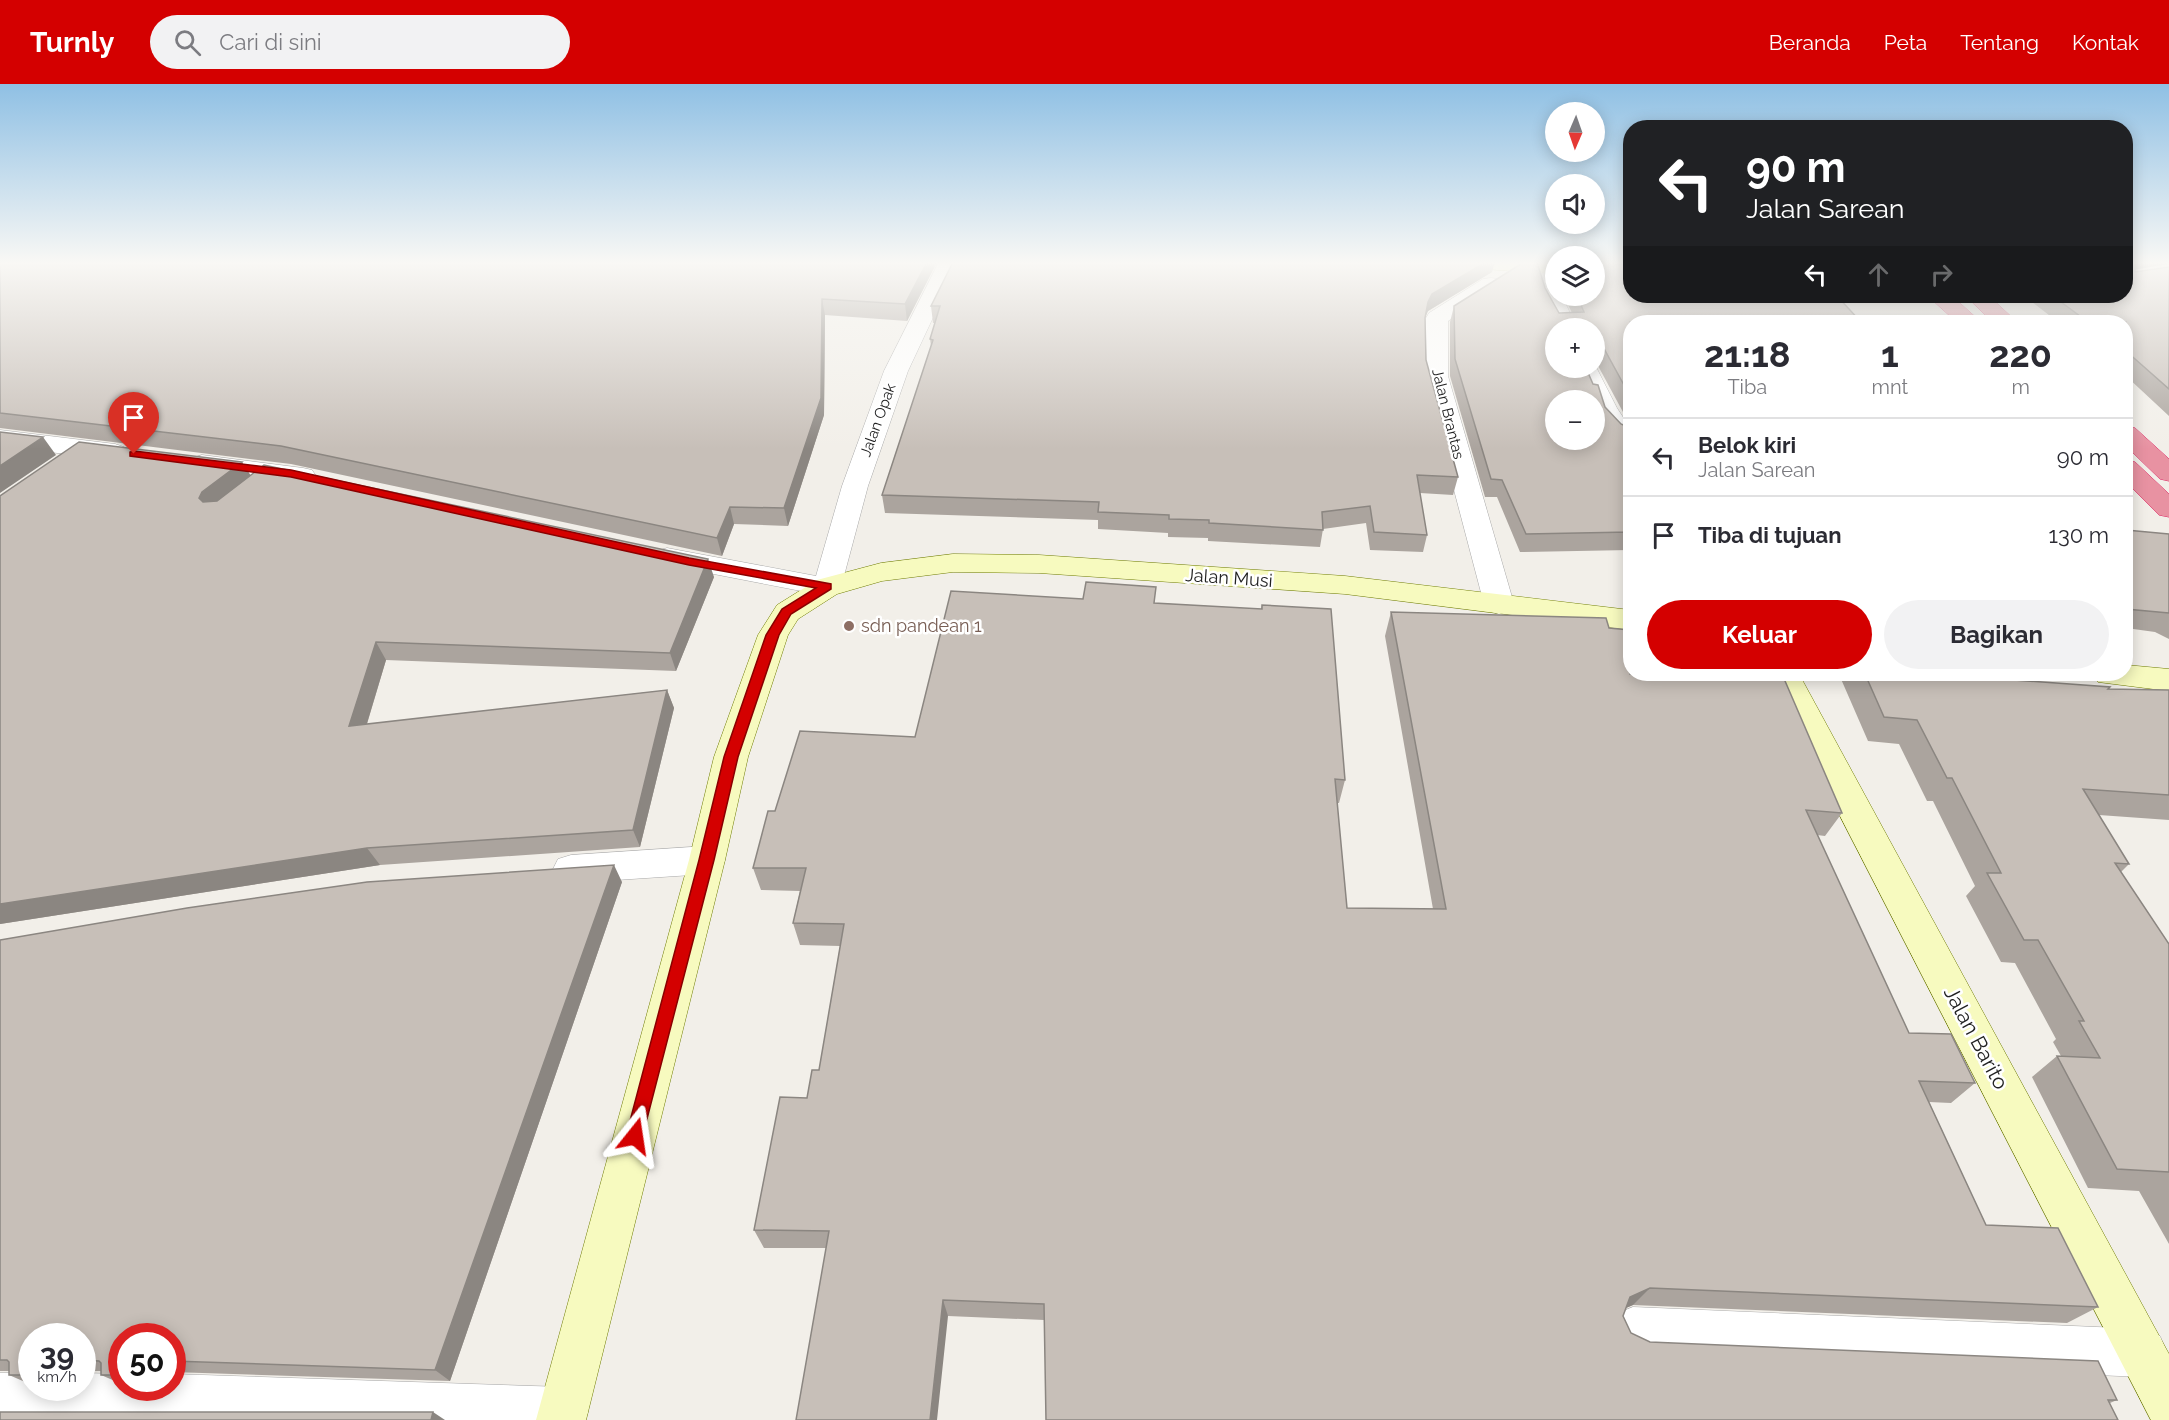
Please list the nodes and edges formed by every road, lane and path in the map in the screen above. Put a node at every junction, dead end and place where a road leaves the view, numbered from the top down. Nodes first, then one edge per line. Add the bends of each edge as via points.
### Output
1 (919, 324) edge
2 (1436, 324) edge
3 (1591, 378) edge
4 (1623, 435) edge
5 (0, 438) edge
6 (2133, 440) edge
7 (87, 448) junction
8 (134, 454) edge
9 (181, 460) edge
10 (58, 468) edge
11 (2169, 473) edge
12 (2133, 475) edge
13 (326, 482) edge
14 (2169, 510) edge
15 (642, 551) edge
16 (827, 587) junction
17 (1499, 604) junction
18 (1623, 620) edge
19 (2133, 676) edge
20 (2169, 680) edge
21 (1787, 681) edge
22 (707, 860) junction
23 (544, 871) edge
24 (1633, 1330) dead end
25 (2143, 1353) junction
26 (0, 1397) edge
27 (2169, 1403) edge
28 (562, 1416) edge

1 - 16 street, Jalan Opak via 896,371 855,486
2 - 17 street, Jalan Brantas via 1437,376
3 - 4 street
5 - 7 street
6 - 11 highway
7 - 8 street
7 - 10 street
9 - 13 street
12 - 14 highway
15 - 16 street
16 - 17 main road, Jalan Musi via 881,572 953,563 1039,564 1345,585
16 - 22 main road, Jalan Musi via 787,612 772,635 731,757
17 - 18 main road, Jalan Musi
19 - 20 main road
21 - 25 main road, Jalan Barito
22 - 23 street
22 - 28 main road, Jalan Musi
24 - 25 street
25 - 27 main road, Jalan Barito
26 - 28 street via 232,1399

